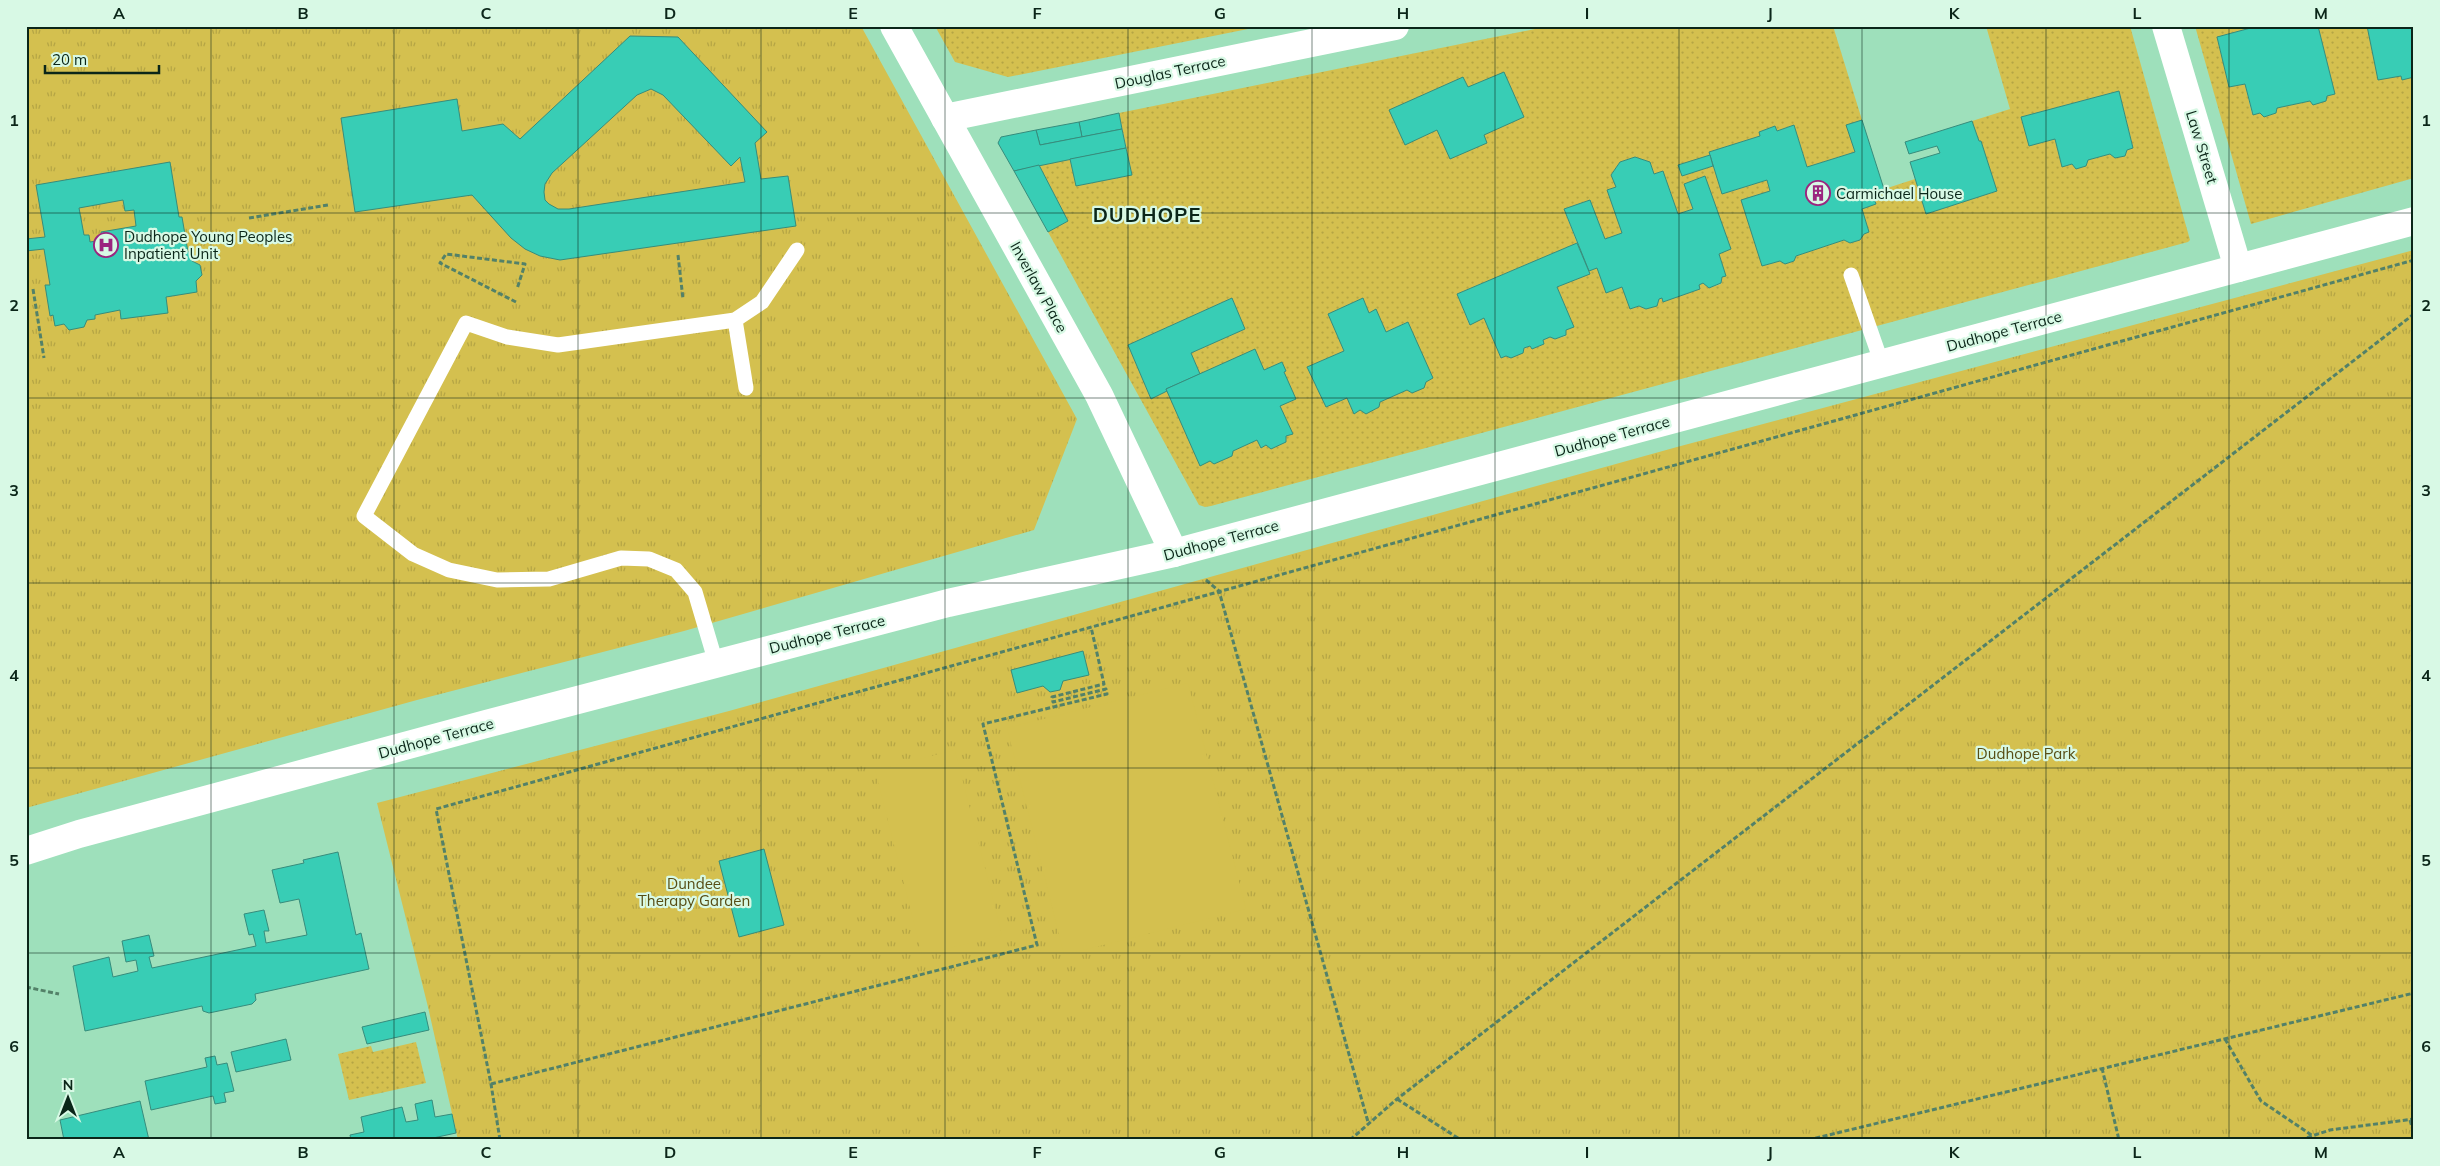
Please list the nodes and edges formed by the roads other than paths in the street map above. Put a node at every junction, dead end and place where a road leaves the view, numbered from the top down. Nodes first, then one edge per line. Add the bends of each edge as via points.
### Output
1 (894, 26) edge
2 (1395, 26) edge
3 (2166, 26) edge
4 (945, 118) junction
5 (2414, 220) edge
6 (797, 250) dead end
7 (2238, 268) junction
8 (1851, 275) dead end
9 (735, 320) junction
10 (1882, 364) junction
11 (746, 388) dead end
12 (1174, 553) junction
13 (716, 663) junction
14 (26, 852) edge

1 - 4 street, Inverlaw Place
2 - 4 street, Douglas Terrace
3 - 7 street, Law Street
4 - 12 street, Inverlaw Place via 1099,395
5 - 7 street, Dudhope Terrace
6 - 9 lane via 762,302
7 - 10 street, Dudhope Terrace
8 - 10 lane
9 - 11 lane
9 - 13 lane via 558,345 507,337 466,323 364,516 413,554 449,570 497,580 548,578 621,558 649,560 676,570 695,592
10 - 12 street, Dudhope Terrace
12 - 13 street, Dudhope Terrace via 948,603
13 - 14 street, Dudhope Terrace via 88,832

